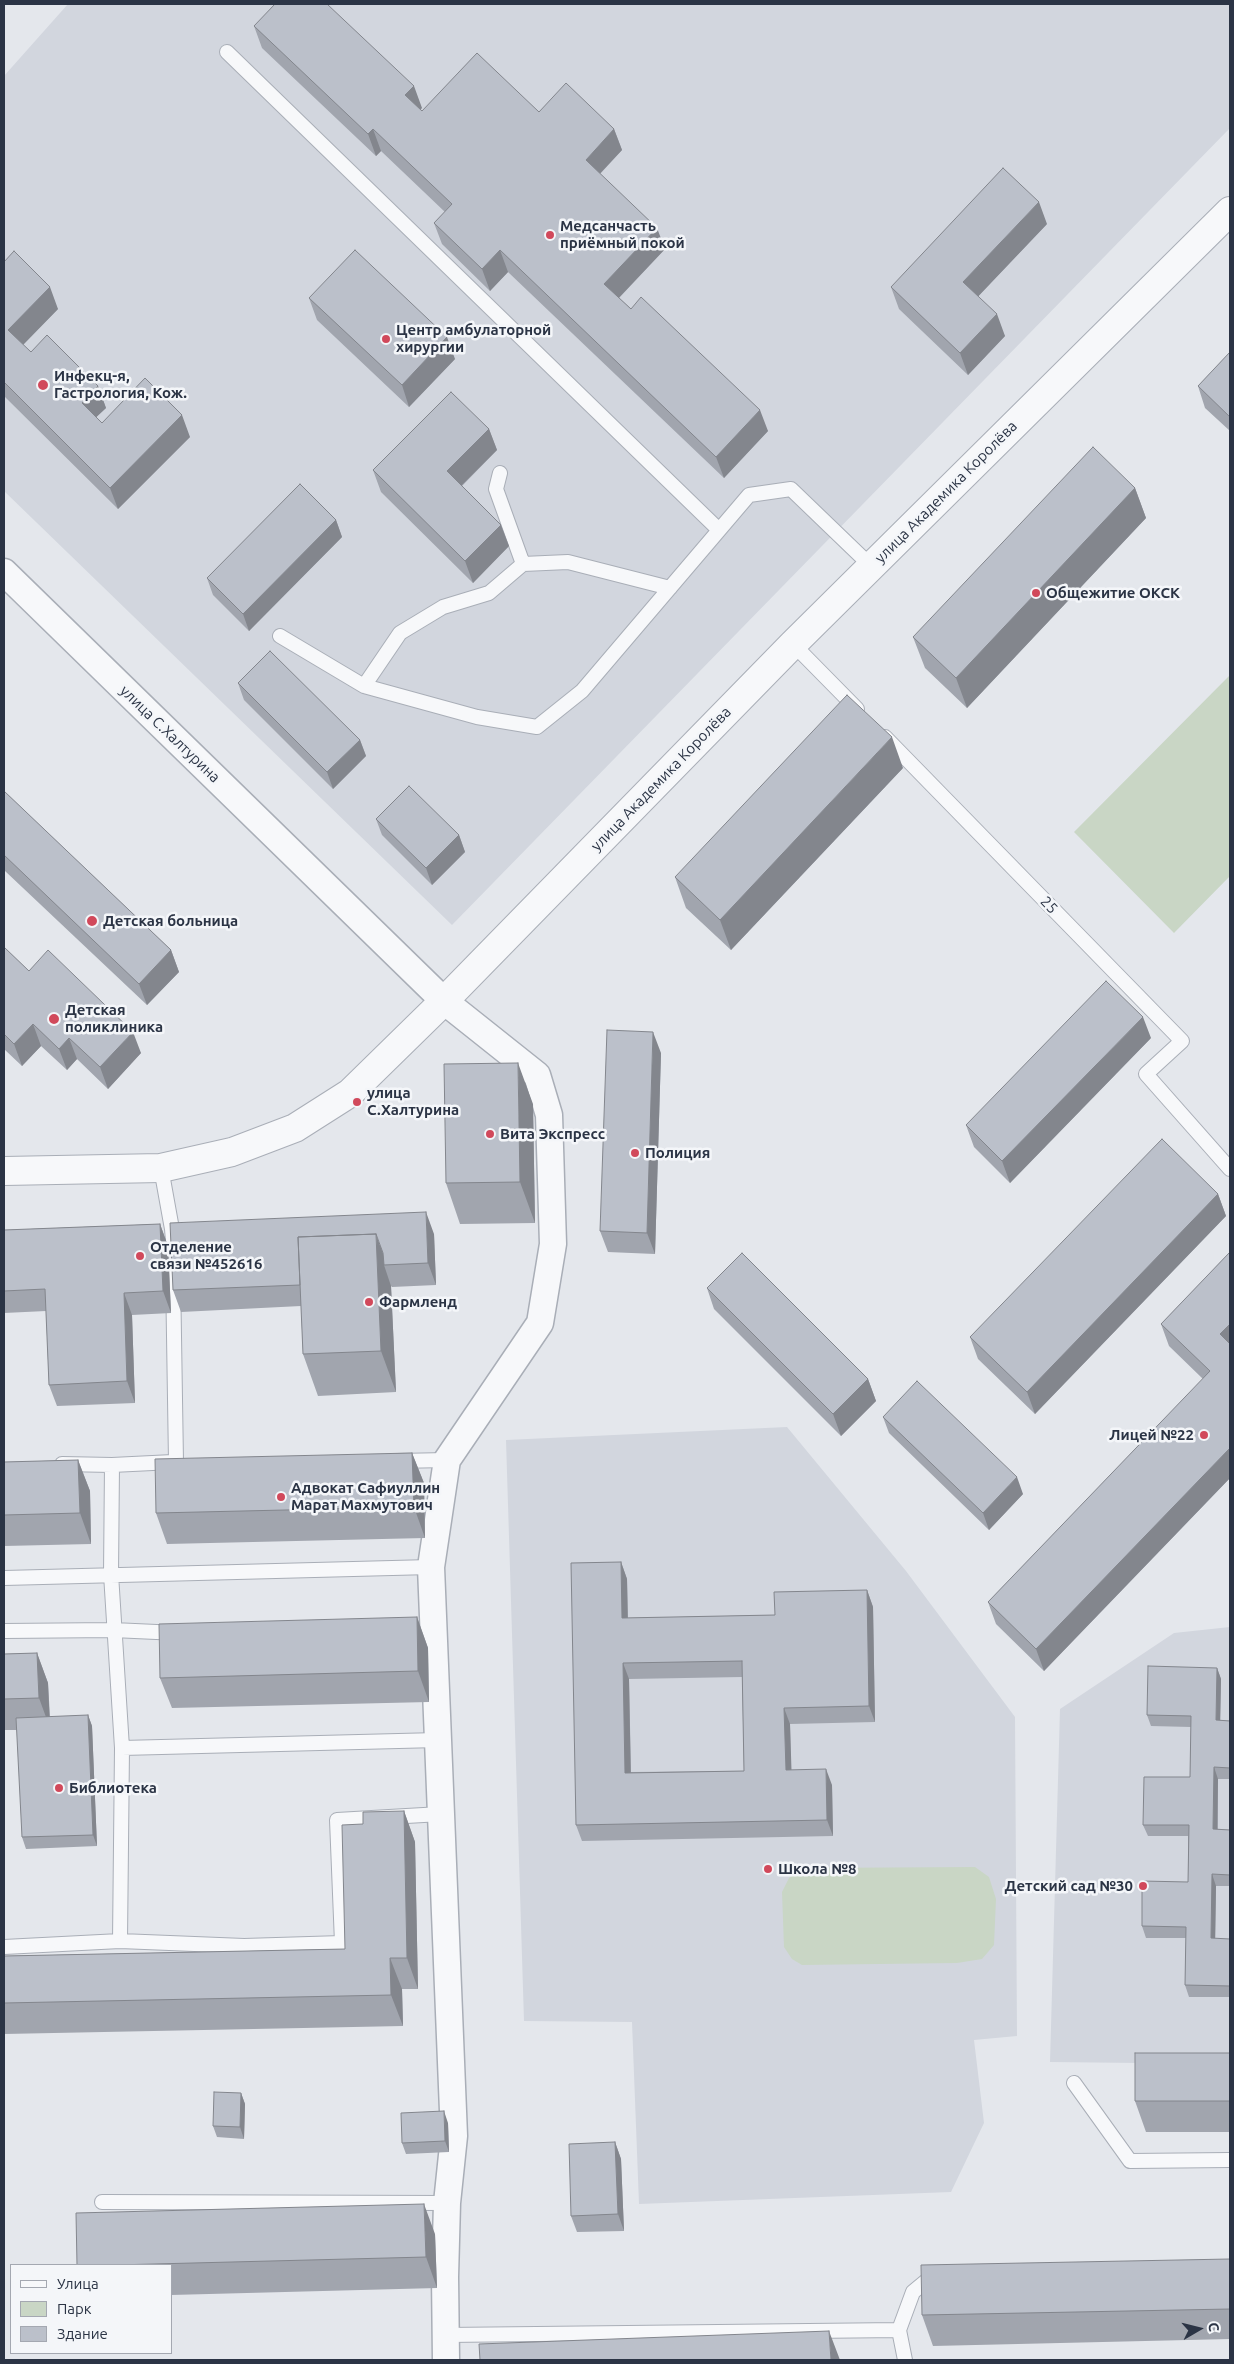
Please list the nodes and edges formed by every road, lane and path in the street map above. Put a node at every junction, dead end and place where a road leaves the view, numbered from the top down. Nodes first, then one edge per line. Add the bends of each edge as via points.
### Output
1 (227, 52) dead end
2 (1230, 211) edge
3 (500, 473) dead end
4 (719, 530) junction
5 (523, 564) junction
6 (871, 566) junction
7 (4, 572) edge
8 (670, 588) junction
9 (280, 636) dead end
10 (793, 644) junction
11 (364, 686) junction
12 (444, 1001) junction
13 (161, 1168) junction
14 (1230, 1169) edge
15 (4, 1171) edge
16 (446, 1460) junction
17 (379, 1461) edge
18 (53, 1464) edge
19 (112, 1465) junction
20 (431, 1567) junction
21 (110, 1574) junction
22 (4, 1578) edge
23 (113, 1630) junction
24 (4, 1631) edge
25 (190, 1634) edge
26 (438, 1740) junction
27 (122, 1748) junction
28 (441, 1814) junction
29 (120, 1941) junction
30 (4, 1946) edge
31 (1074, 2083) dead end
32 (1230, 2160) edge
33 (102, 2202) dead end
34 (447, 2203) junction
35 (945, 2265) edge
36 (899, 2330) junction
37 (446, 2348) edge
38 (905, 2360) edge

1 - 4 lane
2 - 6 street, улица Академика Королёва
3 - 5 lane via 496,489
4 - 6 lane via 749,495 791,489
4 - 8 lane
5 - 8 lane via 568,562
5 - 11 lane via 489,593 443,606 400,633
6 - 10 street, улица Академика Королёва
7 - 12 street, улица С.Халтурина
8 - 11 lane via 582,691 537,727 477,717
9 - 11 lane
10 - 12 street, улица Академика Королёва
10 - 14 lane, 25 via 1182,1041 1146,1074
12 - 13 street, улица Академика Королёва via 350,1093 295,1128 232,1152
12 - 16 street, улица С.Халтурина via 537,1074 550,1115 554,1244 540,1323
13 - 15 street, улица Академика Королёва
13 - 19 lane via 172,1229 181,1462
16 - 17 lane
16 - 20 street
18 - 19 lane
19 - 21 lane
20 - 21 lane
20 - 26 street via 428,1648
21 - 22 lane
21 - 23 lane
23 - 24 lane
23 - 25 lane
23 - 27 lane
26 - 27 lane
26 - 28 street
27 - 29 lane
28 - 29 lane via 337,1820 342,1943 244,1946
28 - 34 street via 454,2136
29 - 30 lane
31 - 32 lane via 1130,2161
33 - 34 lane
34 - 37 street
35 - 36 lane via 913,2292
36 - 37 lane
36 - 38 lane

